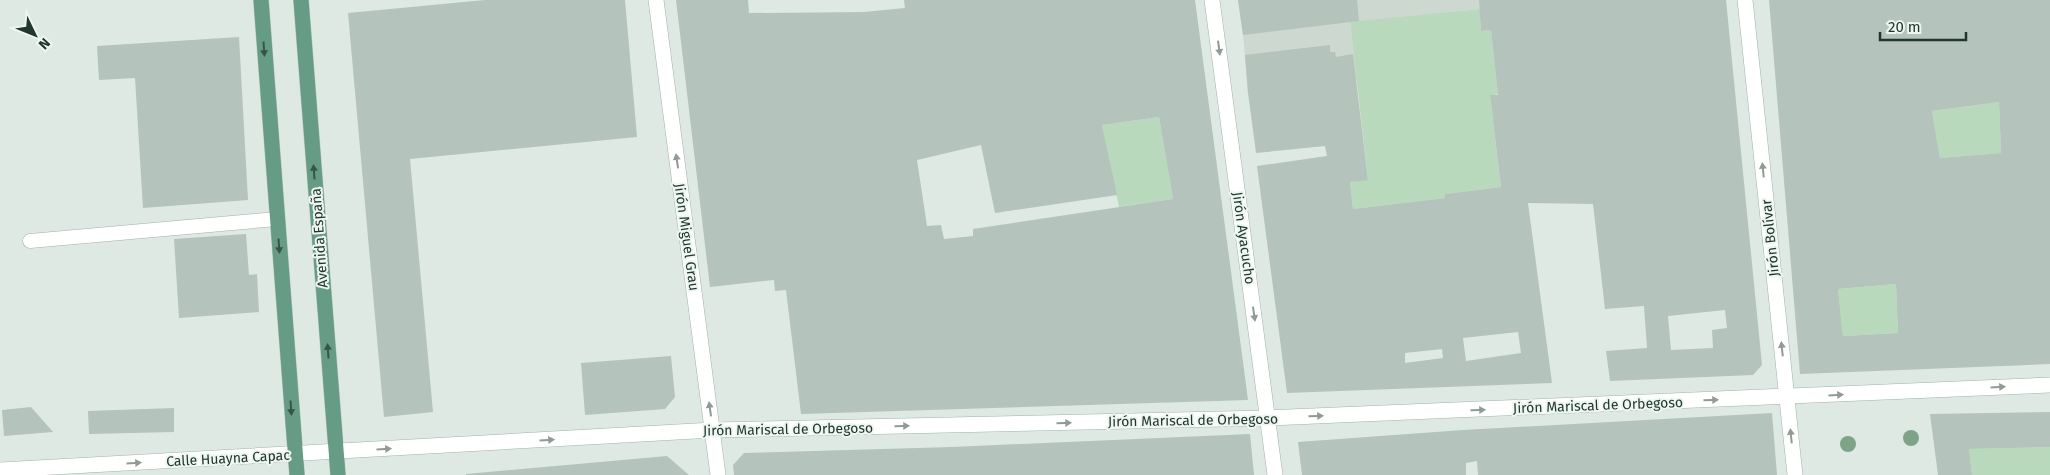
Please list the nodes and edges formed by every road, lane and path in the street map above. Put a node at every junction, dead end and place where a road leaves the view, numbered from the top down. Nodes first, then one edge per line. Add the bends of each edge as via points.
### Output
1 (261, 0) edge
2 (301, 0) edge
3 (656, 0) edge
4 (1212, 0) edge
5 (1745, 0) edge
6 (277, 219) junction
7 (30, 241) dead end
8 (2050, 385) edge
9 (1787, 397) junction
10 (1267, 418) junction
11 (713, 430) junction
12 (336, 452) junction
13 (294, 454) junction
14 (0, 470) edge
15 (85, 470) edge
16 (296, 475) edge
17 (338, 475) edge
18 (718, 475) edge
19 (1276, 475) edge
20 (1795, 475) edge

1 -> 6 main road
12 -> 2 main road, Avenida España
11 -> 3 street, Jirón Miguel Grau
4 -> 10 street, Jirón Ayacucho
9 -> 5 street, Jirón Bolívar
6 - 7 lane
6 -> 13 main road
9 -> 8 street, Jirón Mariscal de Orbegoso
10 -> 9 street, Jirón Mariscal de Orbegoso
20 -> 9 street, Jirón Bolívar
11 -> 10 street, Jirón Mariscal de Orbegoso
10 - 19 street, Jirón Ayacucho
12 -> 11 street, Jirón Mariscal de Orbegoso
11 - 18 street, Jirón Miguel Grau
12 - 13 street, Calle Huayna Capac
12 - 17 main road, Avenida España
15 -> 13 street, Calle Huayna Capac
13 - 16 main road
14 - 15 street, Calle Huayna Capac

